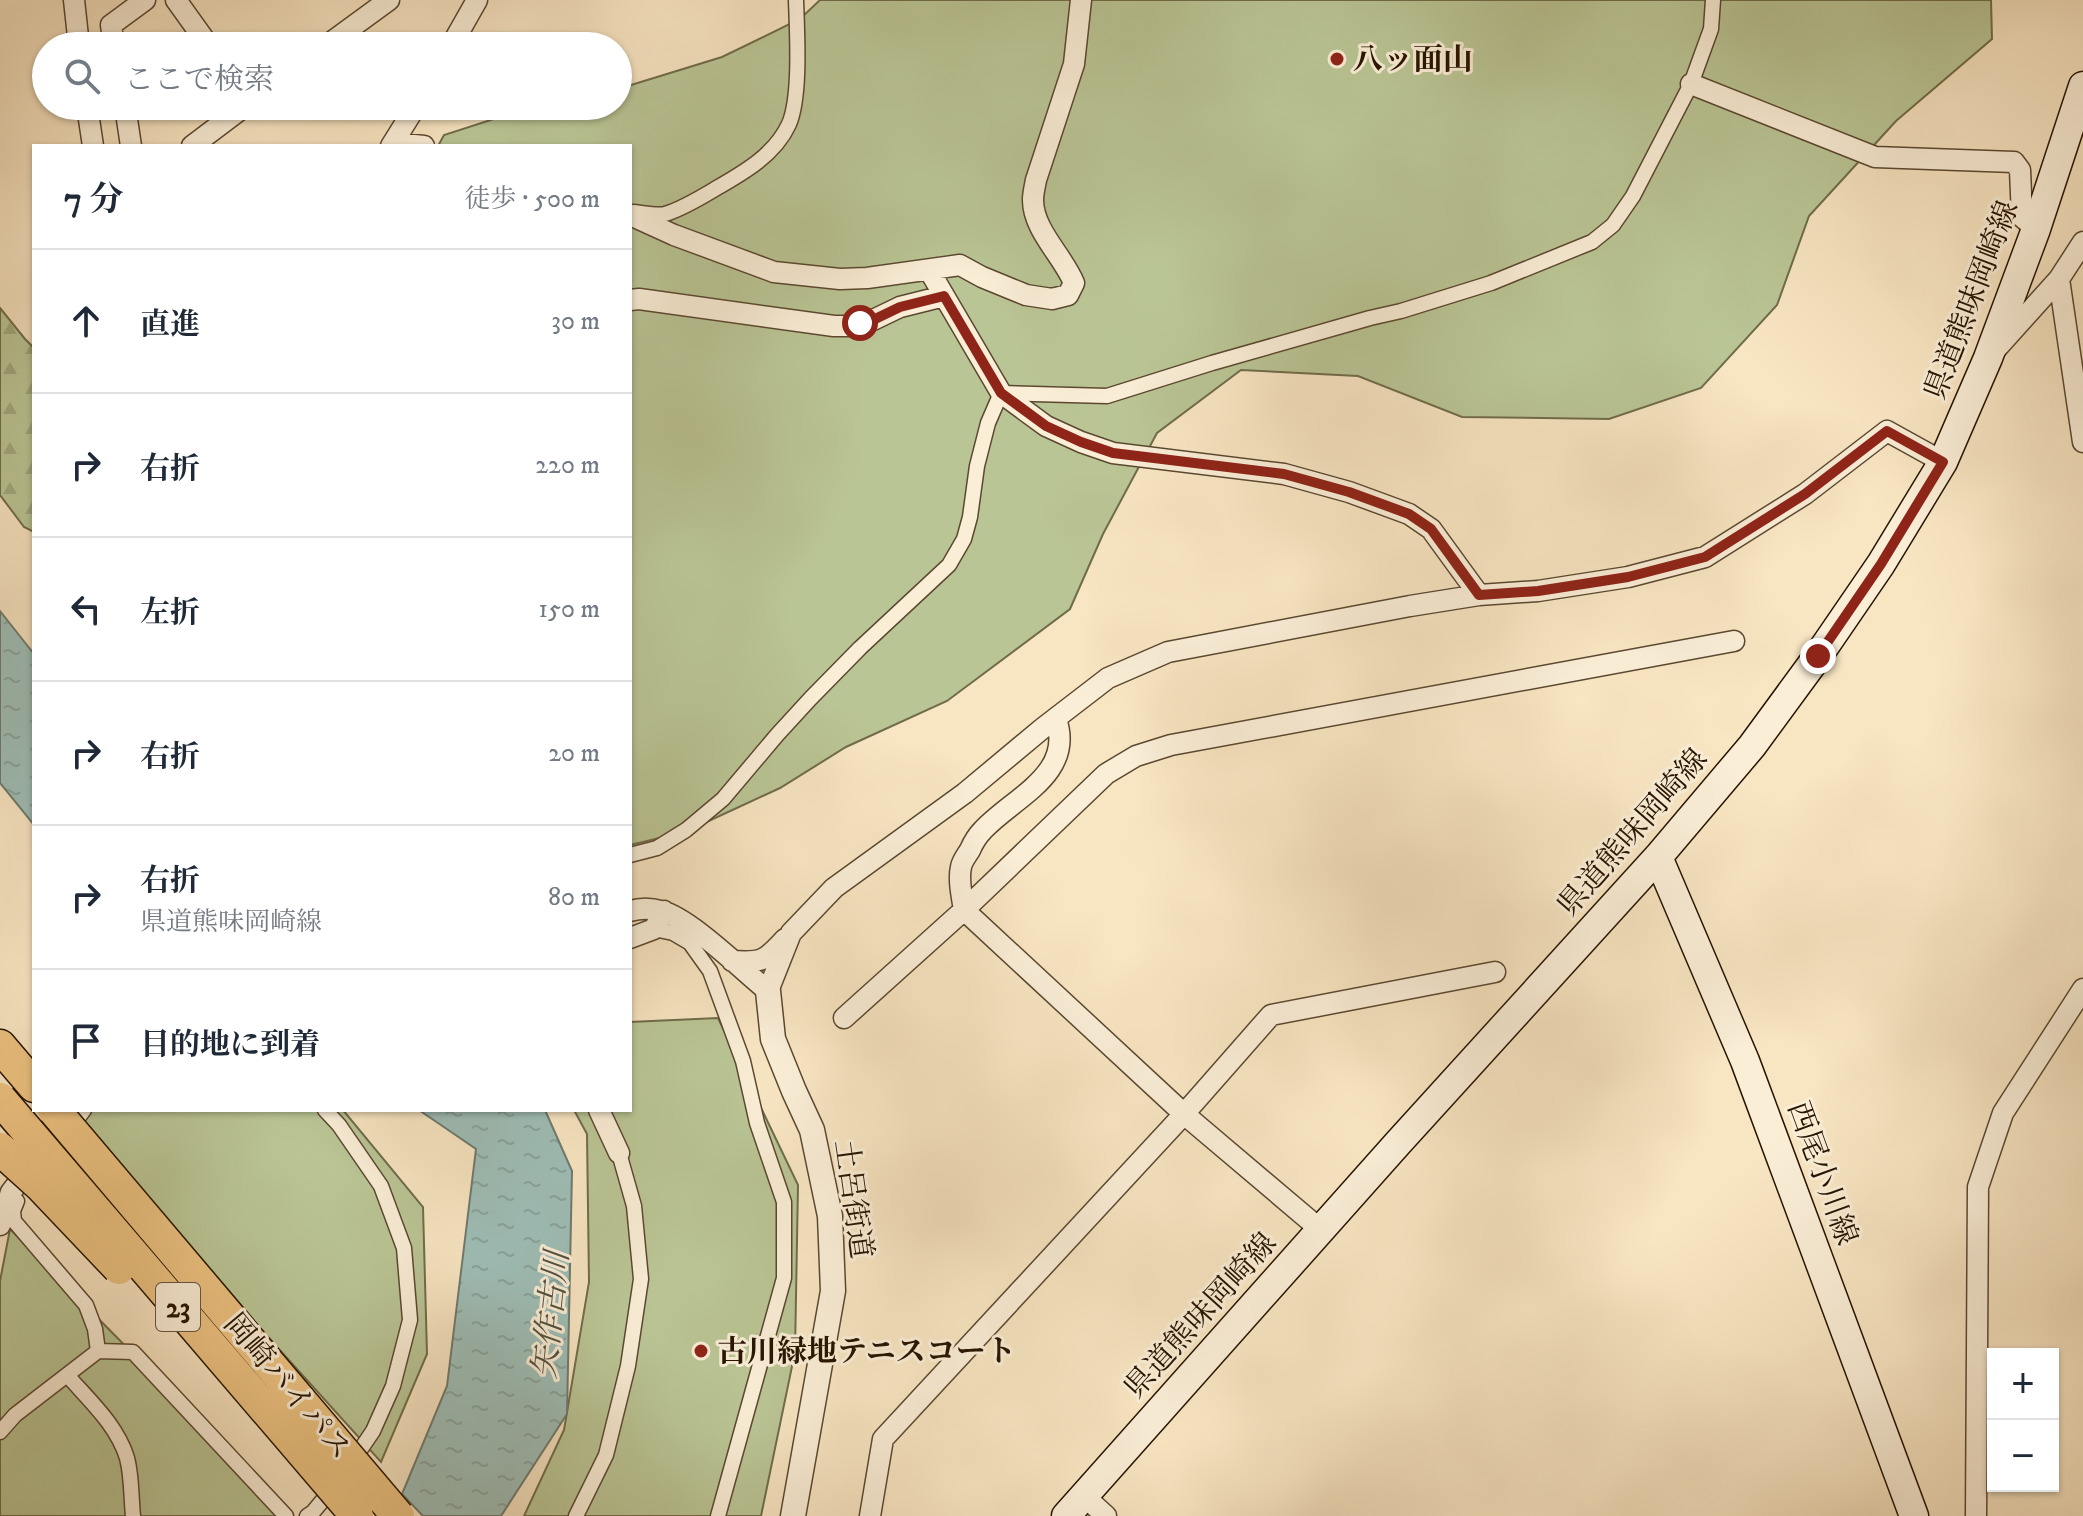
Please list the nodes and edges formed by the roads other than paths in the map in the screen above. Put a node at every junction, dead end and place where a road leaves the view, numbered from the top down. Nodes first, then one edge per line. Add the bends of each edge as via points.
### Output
1 (74, 0) edge
2 (145, 0) edge
3 (176, 0) edge
4 (389, 0) edge
5 (477, 0) edge
6 (796, 0) edge
7 (1081, 0) edge
8 (1713, 0) edge
9 (77, 32) edge
10 (112, 32) edge
11 (199, 32) edge
12 (345, 32) edge
13 (459, 32) edge
14 (1691, 84) junction
15 (2083, 86) edge
16 (89, 120) edge
17 (127, 120) edge
18 (226, 120) edge
19 (408, 120) edge
20 (93, 144) edge
21 (131, 144) edge
22 (195, 144) edge
23 (393, 144) edge
24 (632, 214) edge
25 (632, 215) edge
26 (2036, 229) junction
27 (2083, 242) edge
28 (929, 270) junction
29 (2059, 279) junction
30 (944, 296) junction
31 (632, 300) edge
32 (1988, 358) junction
33 (1001, 393) junction
34 (2083, 442) edge
35 (1943, 462) junction
36 (1479, 595) junction
37 (1734, 641) dead end
38 (1056, 719) junction
39 (632, 854) edge
40 (1658, 857) junction
41 (632, 910) edge
42 (964, 910) junction
43 (659, 920) junction
44 (791, 933) junction
45 (632, 937) edge
46 (732, 961) junction
47 (1495, 972) dead end
48 (2083, 989) edge
49 (768, 991) junction
50 (844, 1018) dead end
51 (0, 1046) edge
52 (32, 1084) edge
53 (0, 1099) edge
54 (56, 1112) edge
55 (70, 1112) edge
56 (83, 1112) edge
57 (327, 1112) edge
58 (600, 1112) edge
59 (1184, 1114) junction
60 (0, 1149) edge
61 (619, 1153) joint
62 (0, 1225) edge
63 (1321, 1230) junction
64 (98, 1351) junction
65 (67, 1375) junction
66 (0, 1432) edge
67 (307, 1458) junction
68 (1075, 1506) edge
69 (133, 1516) edge
70 (286, 1516) edge
71 (307, 1516) edge
72 (357, 1516) edge
73 (398, 1516) edge
74 (576, 1516) edge
75 (718, 1516) edge
76 (793, 1516) edge
77 (870, 1516) edge
78 (1106, 1516) edge
79 (1914, 1516) edge
80 (1976, 1516) edge

1 - 9 street
2 - 10 street via 111,25
3 - 11 street
4 - 12 street
5 - 13 street
6 - 24 street via 797,76 789,124 777,141 747,171 702,196 663,215
7 - 28 street via 1074,64 1033,199 1043,231 1071,274 1072,289 1060,299 1044,299 960,265
8 - 14 street via 1711,29
14 - 26 street via 1875,157 2014,162 2020,170 2022,217
14 - 33 street via 1633,196 1613,225 1592,242 1491,283 1107,396
15 - 26 main road, 県道熊味岡崎線
16 - 20 street
17 - 21 street
18 - 22 street
19 - 23 street
25 - 28 street via 774,272 840,279
26 - 32 main road, 県道熊味岡崎線
27 - 29 street
28 - 30 street
29 - 32 street
29 - 34 street
30 - 31 street via 849,326
30 - 33 street
32 - 35 main road, 県道熊味岡崎線
33 - 36 street via 1046,426 1113,453 1284,474 1409,514 1431,529
33 - 39 street via 977,466 964,539 949,565 810,699 723,799 657,848
35 - 36 street via 1887,431 1805,494 1705,557 1628,577
35 - 40 main road, 県道熊味岡崎線 via 1818,656 1752,746
36 - 38 street via 1168,652 1108,678
37 - 42 street via 1171,745 1136,756 1106,774
38 - 42 street via 1059,744 1049,769 983,830 961,866
38 - 44 street via 834,888
40 - 63 main road, 県道熊味岡崎線
40 - 79 main road, 西尾小川線 via 1745,1061
41 - 43 street via 639,908
42 - 50 street
42 - 59 street
43 - 45 street
43 - 46 street via 684,922
43 - 75 street via 690,943 710,971 784,1202 784,1278
44 - 46 street via 770,956 755,963
44 - 49 street
46 - 49 street
47 - 59 street via 1271,1015
48 - 80 street via 2003,1113 1978,1187
49 - 76 street, 土呂街道 via 773,1039 812,1130 830,1216 833,1291
51 - 52 highway
53 - 67 highway, 岡崎バイパス / 23, bridge
54 - 73 highway, 岡崎バイパス / 23, bridge
55 - 62 street via 11,1192
56 - 64 street via 13,1211 14,1221 86,1305
57 - 71 street via 381,1186 404,1248 410,1320 393,1386 373,1431
58 - 61 street
59 - 63 street
59 - 77 street via 883,1439
60 - 67 highway, 23, bridge via 153,1302 290,1455
61 - 74 street via 633,1197 641,1279 628,1366 606,1455
63 - 68 main road, 県道熊味岡崎線
64 - 65 street
64 - 70 street via 133,1352
65 - 66 street
65 - 69 street via 119,1439 127,1460
67 - 72 highway, 岡崎バイパス / 23, bridge
68 - 78 street

